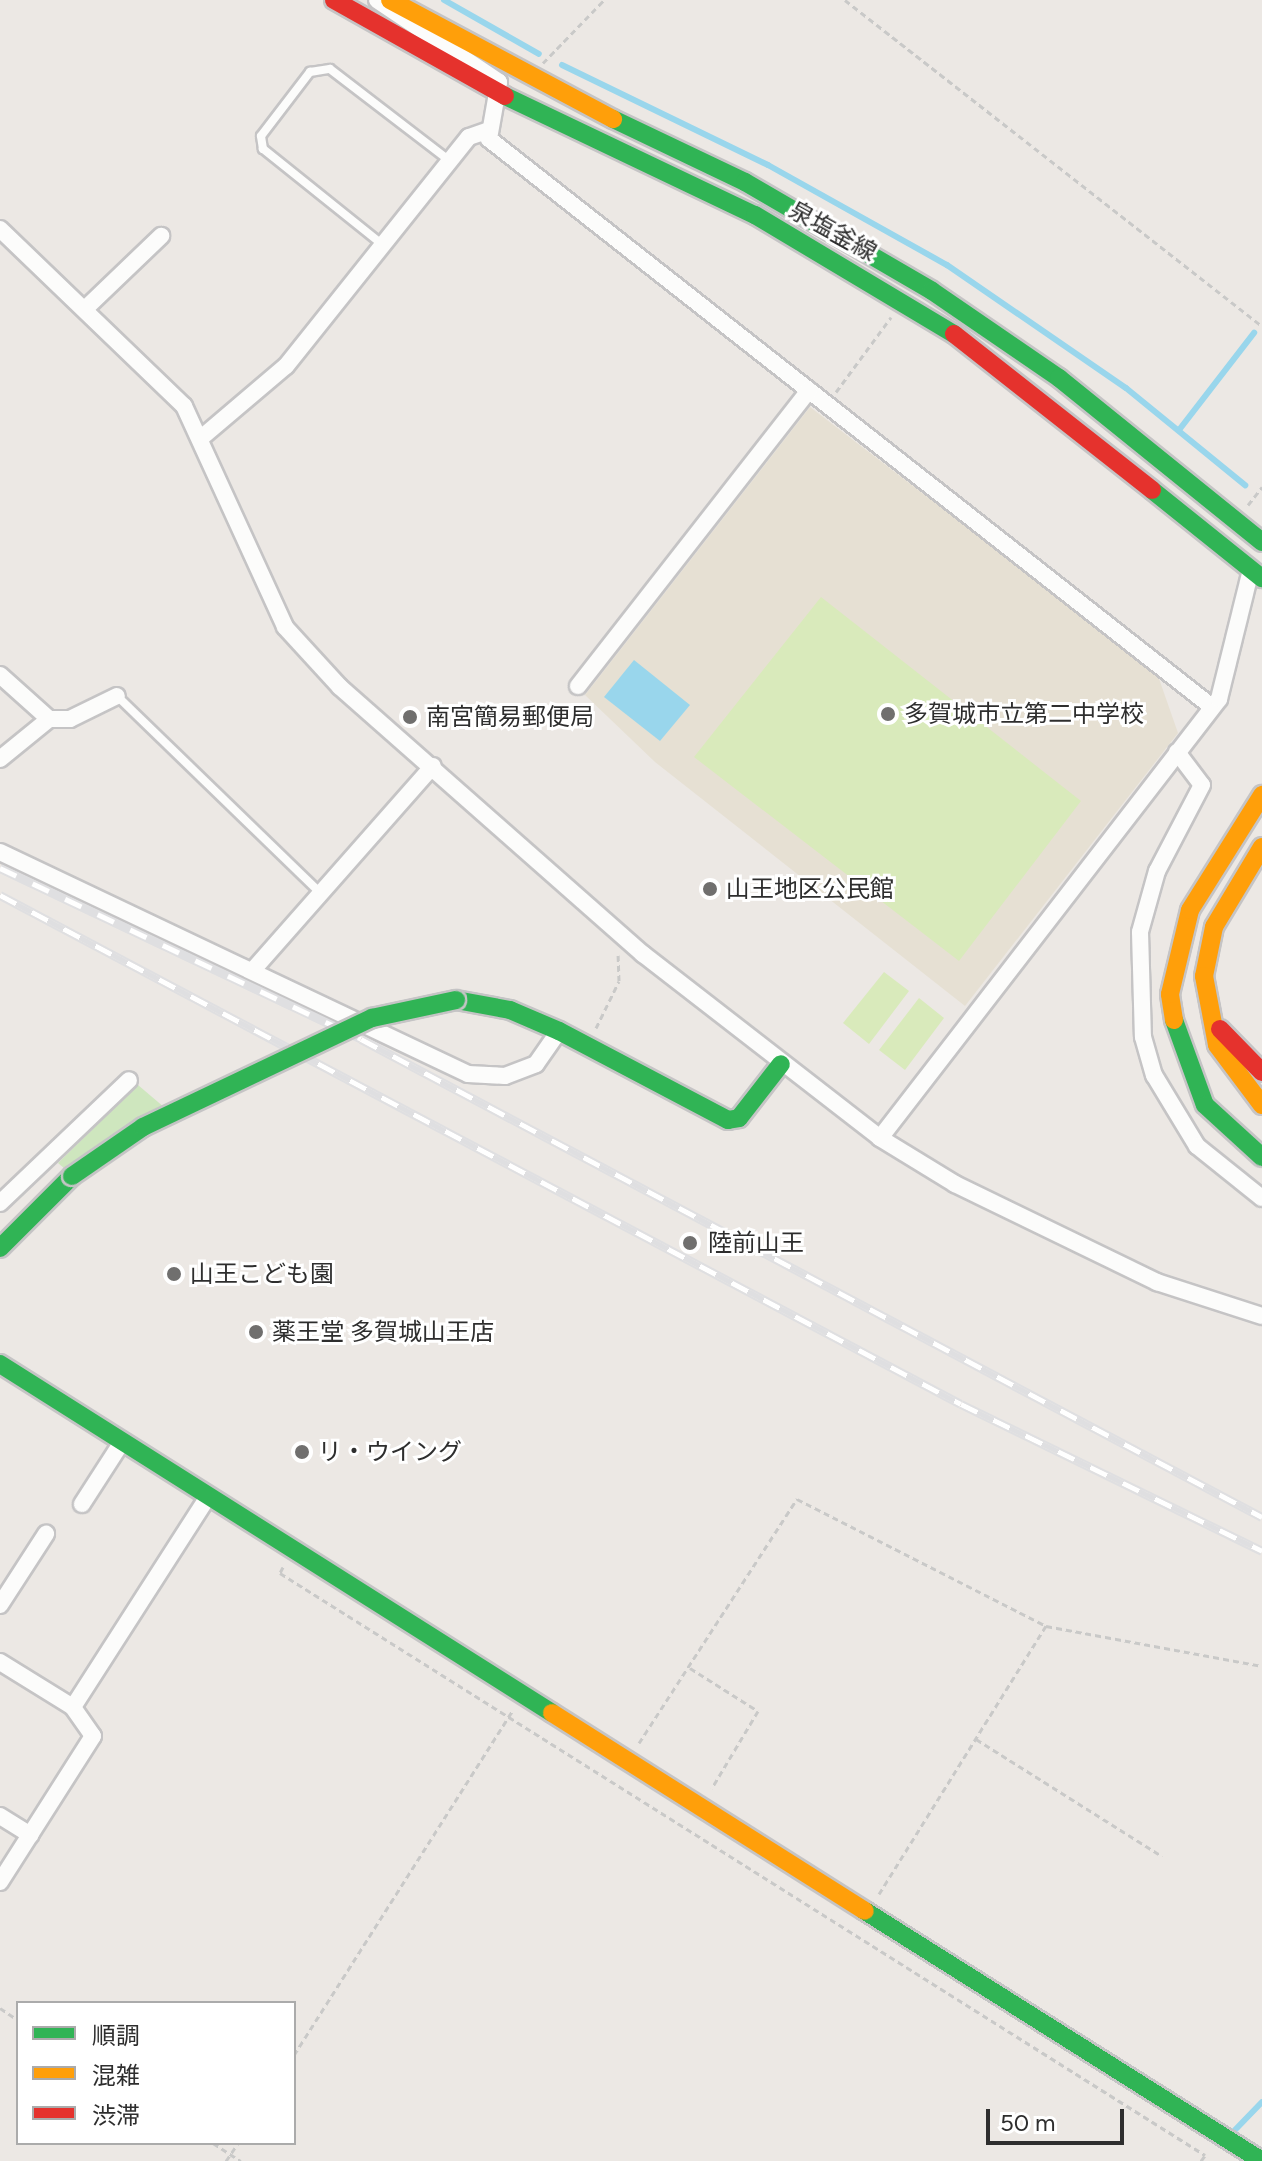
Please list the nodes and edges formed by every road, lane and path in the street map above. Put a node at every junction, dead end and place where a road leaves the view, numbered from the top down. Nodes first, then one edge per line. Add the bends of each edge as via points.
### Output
1 (334, 0) edge
2 (377, 0) edge
3 (390, 0) edge
4 (604, 0) edge
5 (845, 0) edge
6 (530, 79) junction
7 (502, 95) junction
8 (486, 131) junction
9 (450, 161) junction
10 (0, 229) edge
11 (161, 236) dead end
12 (383, 245) junction
13 (87, 307) junction
14 (892, 315) dead end
15 (1262, 326) edge
16 (809, 390) junction
17 (827, 405) junction
18 (201, 438) junction
19 (1262, 542) edge
20 (1257, 574) edge
21 (0, 675) edge
22 (578, 686) dead end
23 (117, 696) joint
24 (1212, 707) junction
25 (49, 719) junction
26 (1177, 752) junction
27 (0, 759) edge
28 (433, 766) junction
29 (1262, 795) edge
30 (1262, 847) edge
31 (0, 852) edge
32 (321, 893) junction
33 (618, 946) dead end
34 (253, 970) junction
35 (1207, 1004) junction
36 (559, 1031) junction
37 (600, 1037) dead end
38 (1185, 1063) junction
39 (781, 1064) junction
40 (1262, 1072) edge
41 (129, 1080) dead end
42 (1262, 1105) edge
43 (880, 1138) junction
44 (1262, 1146) edge
45 (1262, 1157) edge
46 (1262, 1198) edge
47 (0, 1203) edge
48 (0, 1248) edge
49 (1262, 1316) edge
50 (0, 1364) edge
51 (122, 1442) junction
52 (208, 1497) junction
53 (82, 1504) dead end
54 (46, 1534) dead end
55 (294, 1550) junction
56 (0, 1605) edge
57 (1046, 1626) junction
58 (0, 1662) edge
59 (1262, 1666) edge
60 (690, 1668) junction
61 (522, 1694) junction
62 (73, 1707) junction
63 (508, 1717) junction
64 (627, 1736) dead end
65 (976, 1739) junction
66 (724, 1796) dead end
67 (0, 1816) edge
68 (30, 1835) junction
69 (1162, 1856) dead end
70 (0, 1882) edge
71 (866, 1886) dead end
72 (879, 1894) junction
73 (892, 1902) dead end
74 (868, 1912) junction
75 (296, 2052) edge
76 (216, 2145) edge
77 (237, 2145) edge
78 (231, 2154) junction
79 (1205, 2155) dead end
80 (226, 2161) edge
81 (241, 2161) edge
82 (1262, 2161) edge

1 - 7 main road, 泉塩釜線
2 - 7 street via 492,74
3 - 6 main road, 泉塩釜線
4 - 6 path
5 - 15 path
6 - 19 main road, 泉塩釜線 via 745,182 932,291 1059,378
7 - 8 street
7 - 20 main road, 泉塩釜線 via 755,215 938,321 1035,391
8 - 9 street via 469,137
8 - 16 street
9 - 12 street
9 - 12 lane via 330,69 310,72 261,136 263,149
10 - 13 street
11 - 13 street
12 - 18 street via 286,366
13 - 18 street via 150,365
14 - 17 path
16 - 17 street
16 - 22 street
17 - 24 street
18 - 28 street via 259,582 285,627 340,687
20 - 24 street via 1234,656
21 - 25 street
23 - 25 street via 70,719
23 - 32 lane
24 - 26 street
25 - 27 street
26 - 43 street
26 - 46 street via 1202,785 1157,871 1140,932 1143,1037 1154,1075 1197,1146
28 - 32 street
28 - 39 street via 643,954
29 - 38 main road via 1204,883 1180,938 1170,994
30 - 35 main road via 1214,927
31 - 34 street
32 - 34 street
33 - 37 path via 619,981 594,1026
34 - 36 street via 468,1074 505,1076 536,1064
35 - 40 main road via 1229,1040
35 - 42 main road via 1228,1068
36 - 39 main road via 728,1120 739,1118
36 - 48 main road, bridge via 510,1010 456,1000 372,1018 143,1127 72,1176
38 - 44 main road via 1210,1103
38 - 45 main road via 1205,1105
39 - 43 street
41 - 47 street
43 - 49 street via 955,1184 1157,1282
50 - 51 main road
51 - 52 main road
51 - 53 street
52 - 55 main road
52 - 62 street
54 - 56 street
55 - 61 main road
55 - 63 path via 280,1573
57 - 59 path
57 - 60 path via 797,1499
57 - 65 path
58 - 62 street
60 - 64 path via 641,1744
60 - 66 path via 758,1711 711,1787
61 - 63 path
61 - 74 main road
62 - 68 street via 93,1736
63 - 75 path
63 - 79 path
65 - 69 path
65 - 72 path
67 - 68 street
68 - 70 street
71 - 72 path
72 - 73 path
72 - 74 path
74 - 82 main road
76 - 78 path
77 - 78 path
78 - 80 path
78 - 81 path

